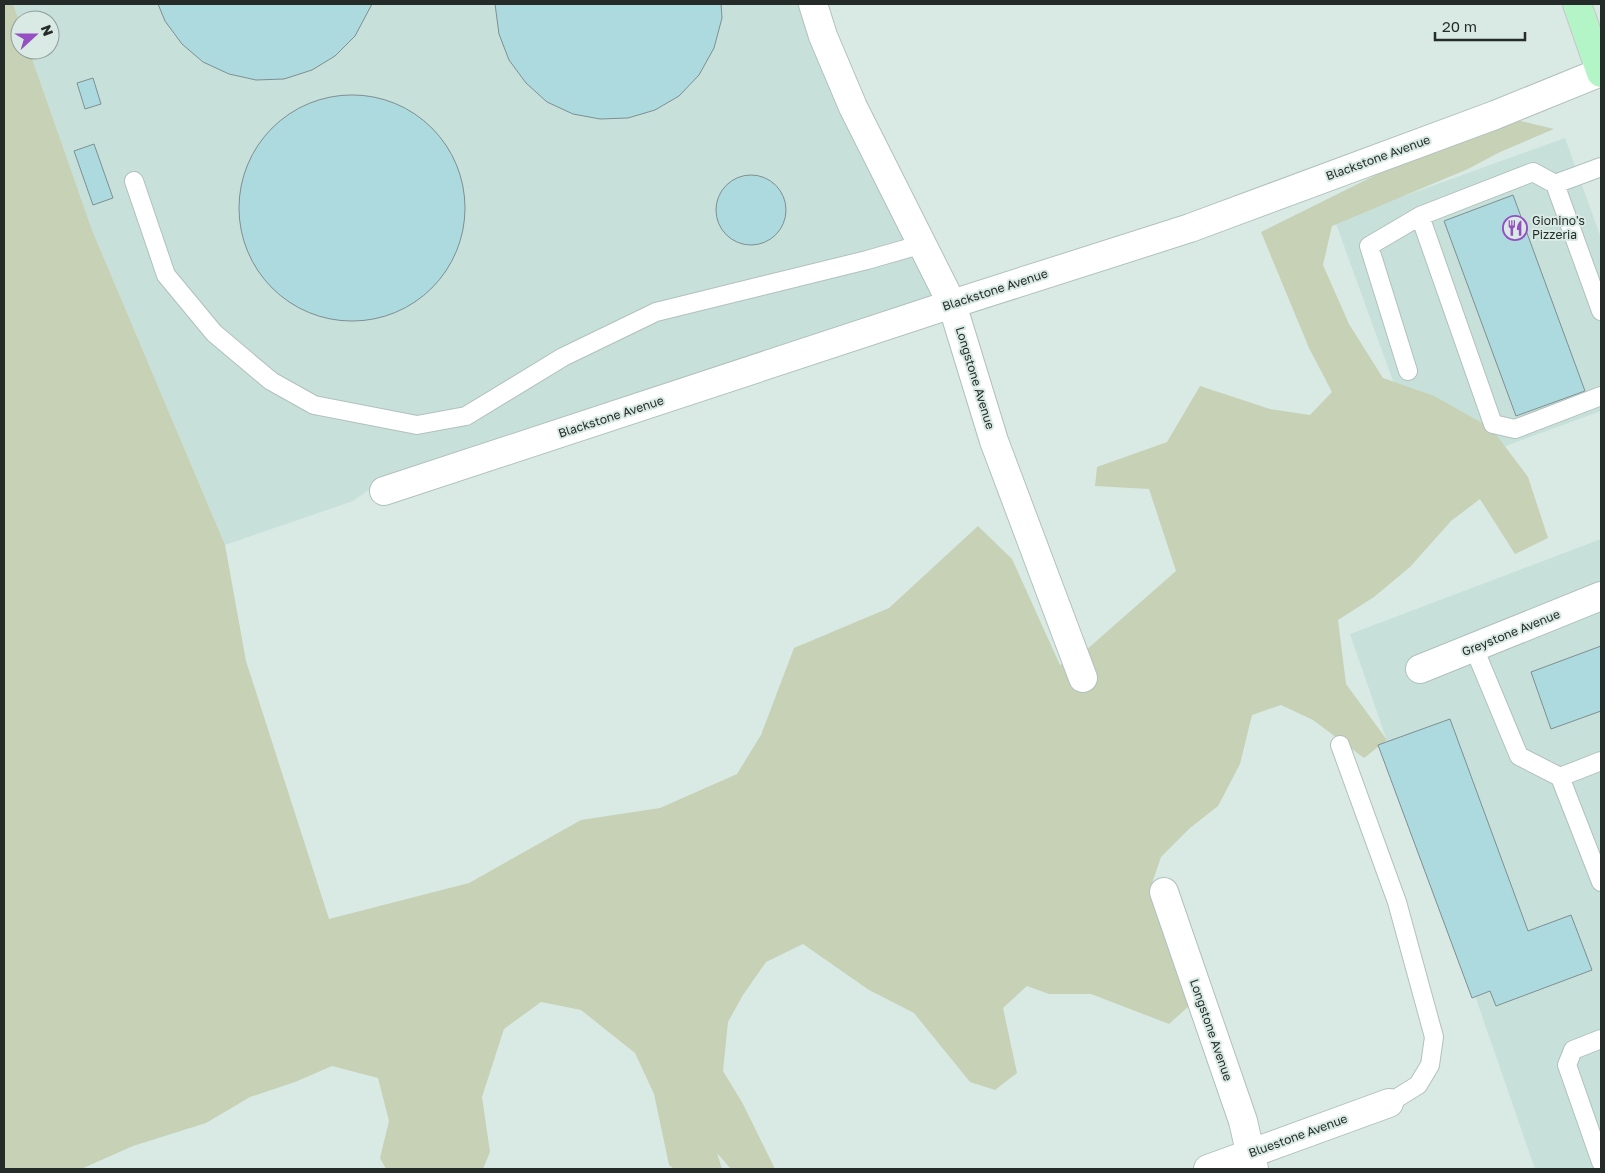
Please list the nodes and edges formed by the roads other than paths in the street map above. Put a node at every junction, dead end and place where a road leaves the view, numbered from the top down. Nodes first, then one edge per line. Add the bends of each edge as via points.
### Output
1 (813, 4) edge
2 (1577, 4) edge
3 (1597, 44) edge
4 (1601, 73) edge
5 (1601, 167) edge
6 (134, 181) dead end
7 (1555, 184) junction
8 (1420, 216) junction
9 (923, 244) junction
10 (952, 304) junction
11 (1601, 311) edge
12 (1408, 371) dead end
13 (1601, 396) edge
14 (384, 491) dead end
15 (1601, 596) edge
16 (1474, 648) junction
17 (1420, 670) dead end
18 (1083, 678) dead end
19 (1340, 745) dead end
20 (1601, 761) edge
21 (1560, 777) junction
22 (1601, 882) edge
23 (1164, 892) dead end
24 (1601, 1039) edge
25 (1389, 1103) joint
26 (1252, 1161) edge
27 (1601, 1162) edge
28 (1208, 1169) edge

1 - 9 street, Longstone Avenue via 853,107
2 - 3 main road
3 - 4 main road
4 - 10 street, Blackstone Avenue via 1190,228
5 - 7 lane
6 - 9 lane via 166,275 214,333 271,381 314,405 417,425 466,416 562,357 656,312
7 - 8 lane via 1533,172
7 - 11 lane
8 - 12 lane via 1369,246
8 - 13 lane via 1493,424 1515,429
9 - 10 street, Longstone Avenue
10 - 14 street, Blackstone Avenue
10 - 18 street, Longstone Avenue via 994,441
15 - 16 street, Greystone Avenue
16 - 17 street, Greystone Avenue
16 - 21 lane via 1519,756
19 - 25 lane via 1397,902 1434,1037 1430,1065 1418,1085
20 - 21 lane
21 - 22 lane
23 - 26 street, Longstone Avenue via 1243,1121
24 - 27 lane via 1573,1050 1567,1065
25 - 26 street, Bluestone Avenue
26 - 28 street, Bluestone Avenue

